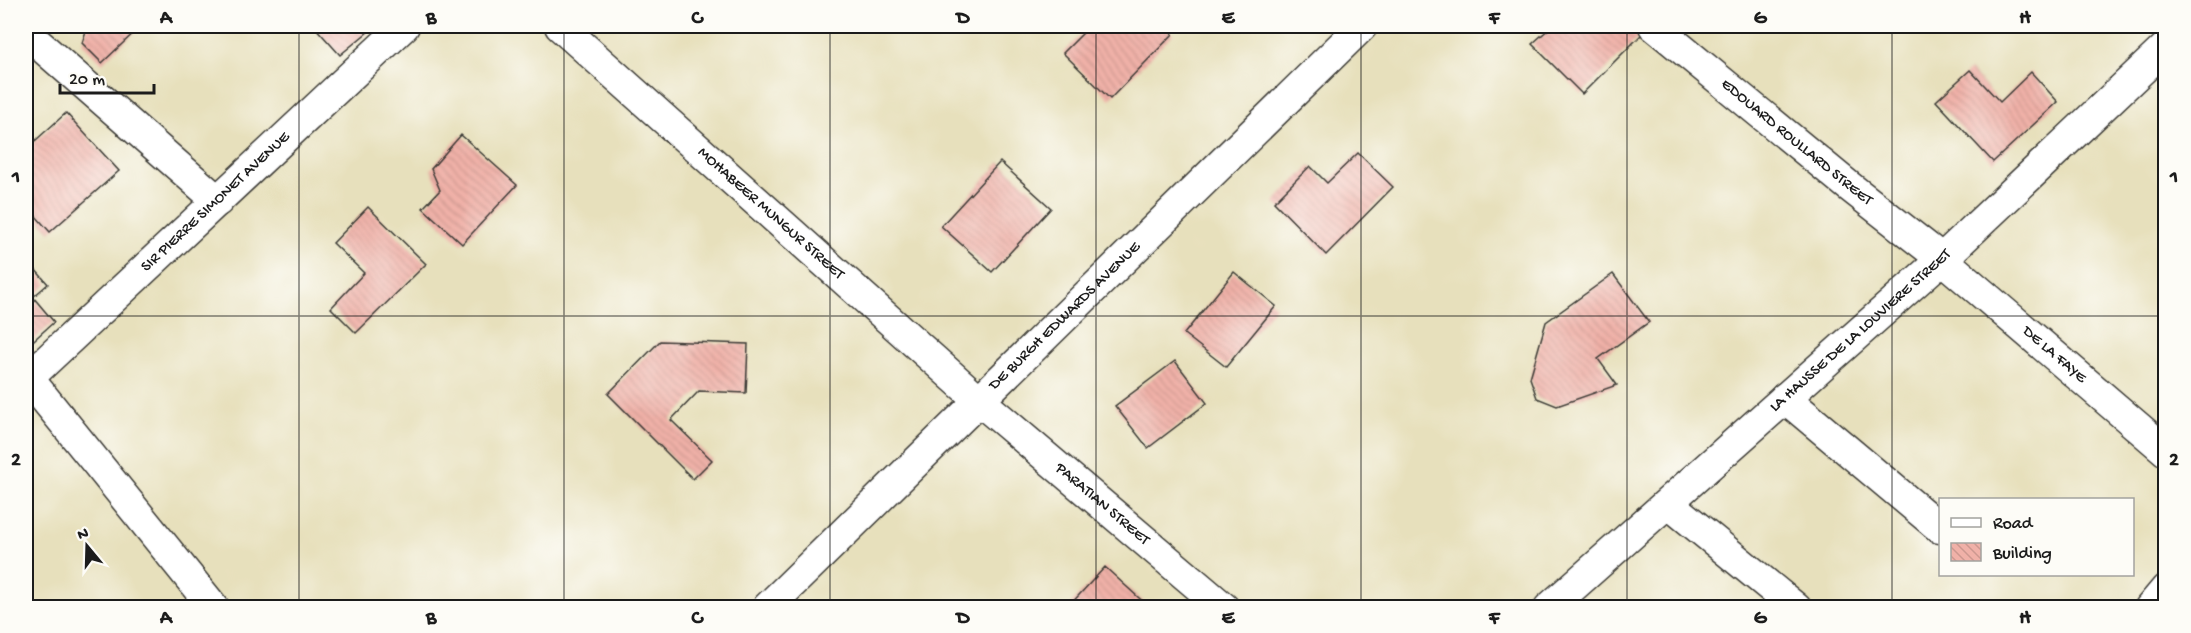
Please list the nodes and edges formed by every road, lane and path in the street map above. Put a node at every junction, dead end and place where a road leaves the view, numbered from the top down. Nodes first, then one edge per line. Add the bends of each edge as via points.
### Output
1 (404, 26) edge
2 (560, 26) edge
3 (1362, 26) edge
4 (1654, 26) edge
5 (26, 33) edge
6 (2166, 47) edge
7 (218, 201) junction
8 (1942, 259) junction
9 (27, 379) edge
10 (1785, 398) junction
11 (980, 401) junction
12 (2166, 451) edge
13 (1668, 503) junction
14 (1939, 526) edge
15 (2166, 589) edge
16 (214, 608) edge
17 (767, 608) edge
18 (1224, 608) edge
19 (1549, 608) edge
20 (1796, 608) edge
21 (2150, 608) edge

1 - 7 street, SIR PIERRE SIMONET AVENUE
2 - 11 street, MOHABEER MUNGUR STREET
3 - 11 street, DE BURGH EDWARDS AVENUE
4 - 8 street, EDOUARD ROULLARD STREET
5 - 7 street
6 - 8 street, LA HAUSSE DE LA LOUVIERE STREET
7 - 9 street, SIR PIERRE SIMONET AVENUE
8 - 10 street, LA HAUSSE DE LA LOUVIERE STREET
8 - 12 street, DE LA FAYE
9 - 16 street
10 - 13 street, LA HAUSSE DE LA LOUVIERE STREET
10 - 14 street
11 - 17 street, DE BURGH EDWARDS AVENUE
11 - 18 street, PARATIAN STREET
13 - 19 street, LA HAUSSE DE LA LOUVIERE STREET
13 - 20 street
15 - 21 street

